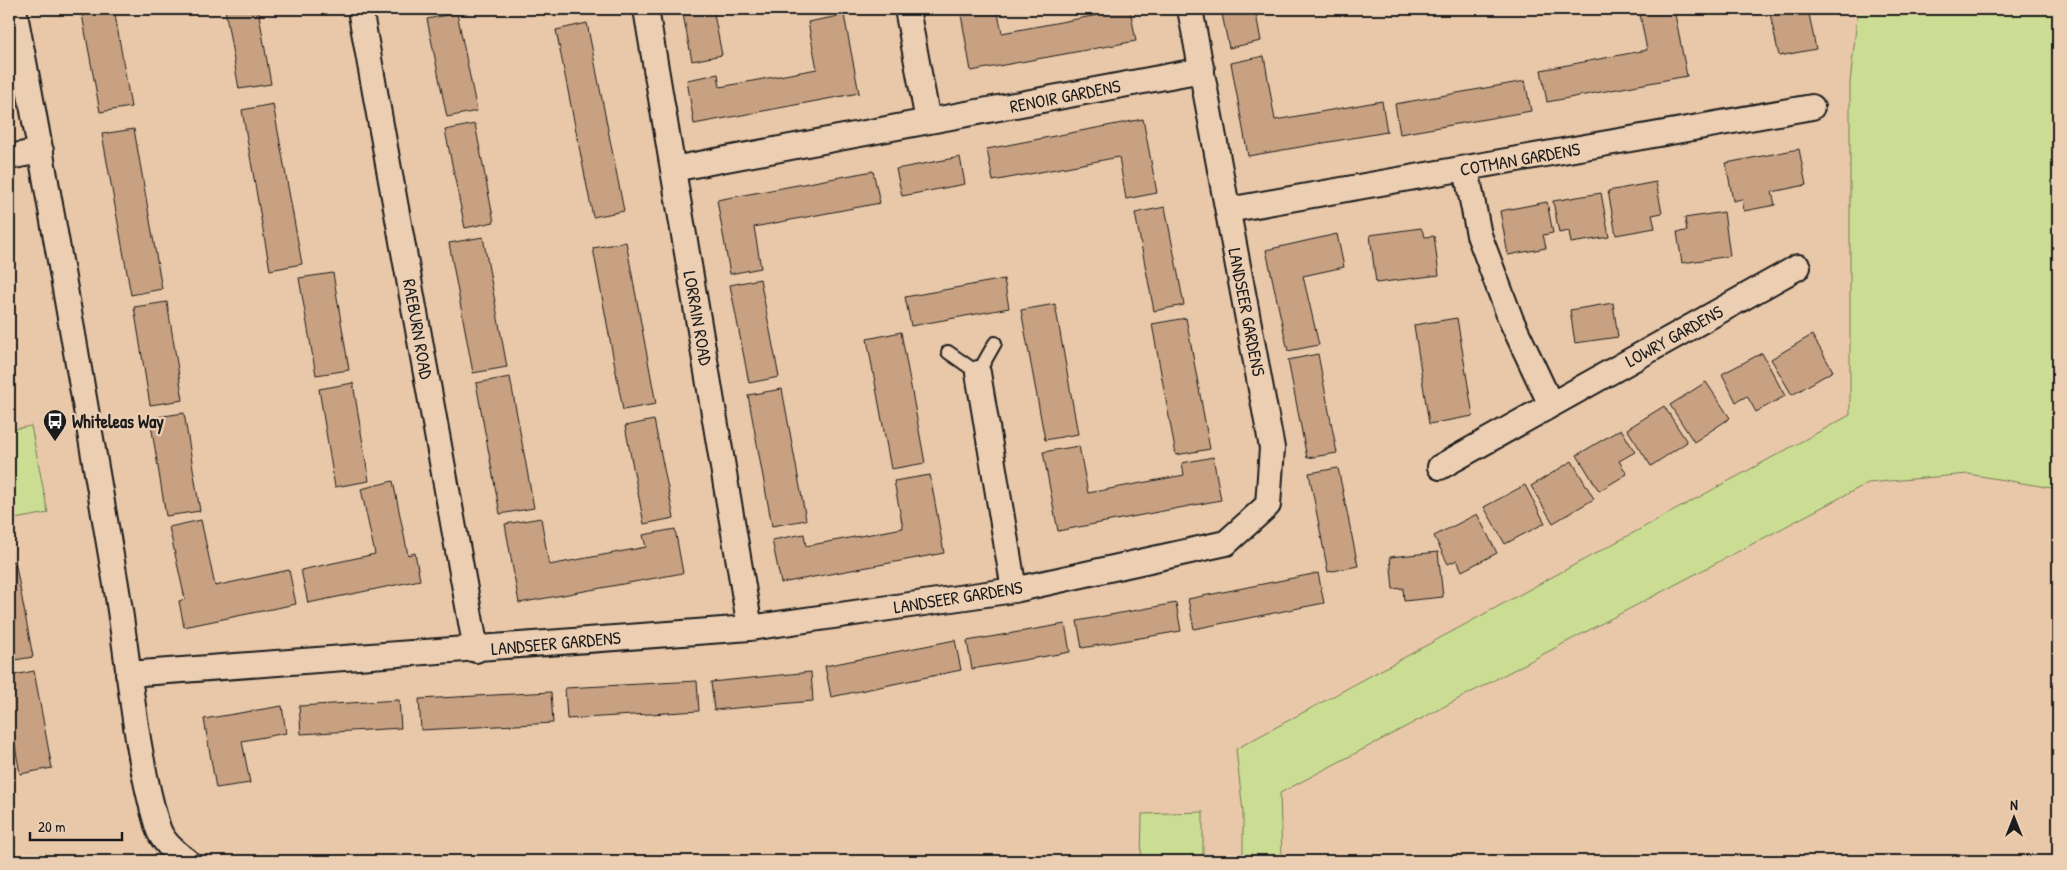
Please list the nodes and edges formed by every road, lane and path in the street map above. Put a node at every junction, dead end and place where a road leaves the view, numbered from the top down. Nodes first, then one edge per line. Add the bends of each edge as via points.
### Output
1 (14, 9) edge
2 (360, 9) edge
3 (646, 9) edge
4 (907, 9) edge
5 (1190, 9) edge
6 (1202, 70) junction
7 (1812, 107) dead end
8 (928, 122) junction
9 (41, 151) junction
10 (9, 157) edge
11 (673, 169) junction
12 (1466, 169) junction
13 (1228, 210) junction
14 (1798, 267) dead end
15 (995, 343) dead end
16 (948, 352) dead end
17 (978, 373) junction
18 (1551, 405) junction
19 (1440, 467) dead end
20 (1014, 590) junction
21 (750, 628) junction
22 (476, 650) junction
23 (128, 674) junction
24 (157, 828) junction
25 (156, 861) edge
26 (187, 861) edge

1 - 9 street
2 - 22 street, RAEBURN ROAD
3 - 11 street, LORRAIN ROAD
4 - 8 street
5 - 6 street, LANDSEER GARDENS
6 - 8 street, RENOIR GARDENS
6 - 13 street, LANDSEER GARDENS
7 - 12 street, COTMAN GARDENS
8 - 11 street, RENOIR GARDENS
9 - 10 street
9 - 23 street via 115,577
11 - 21 street, LORRAIN ROAD
12 - 13 street, COTMAN GARDENS
12 - 18 street via 1479,235 1511,320
13 - 20 street, LANDSEER GARDENS via 1272,448 1268,504 1226,543
14 - 18 street, LOWRY GARDENS
15 - 17 lane
16 - 17 lane
17 - 20 street
18 - 19 street, LOWRY GARDENS
20 - 21 street, LANDSEER GARDENS
21 - 22 street, LANDSEER GARDENS
22 - 23 street, LANDSEER GARDENS
23 - 24 street
24 - 25 street
24 - 26 street via 169,848

